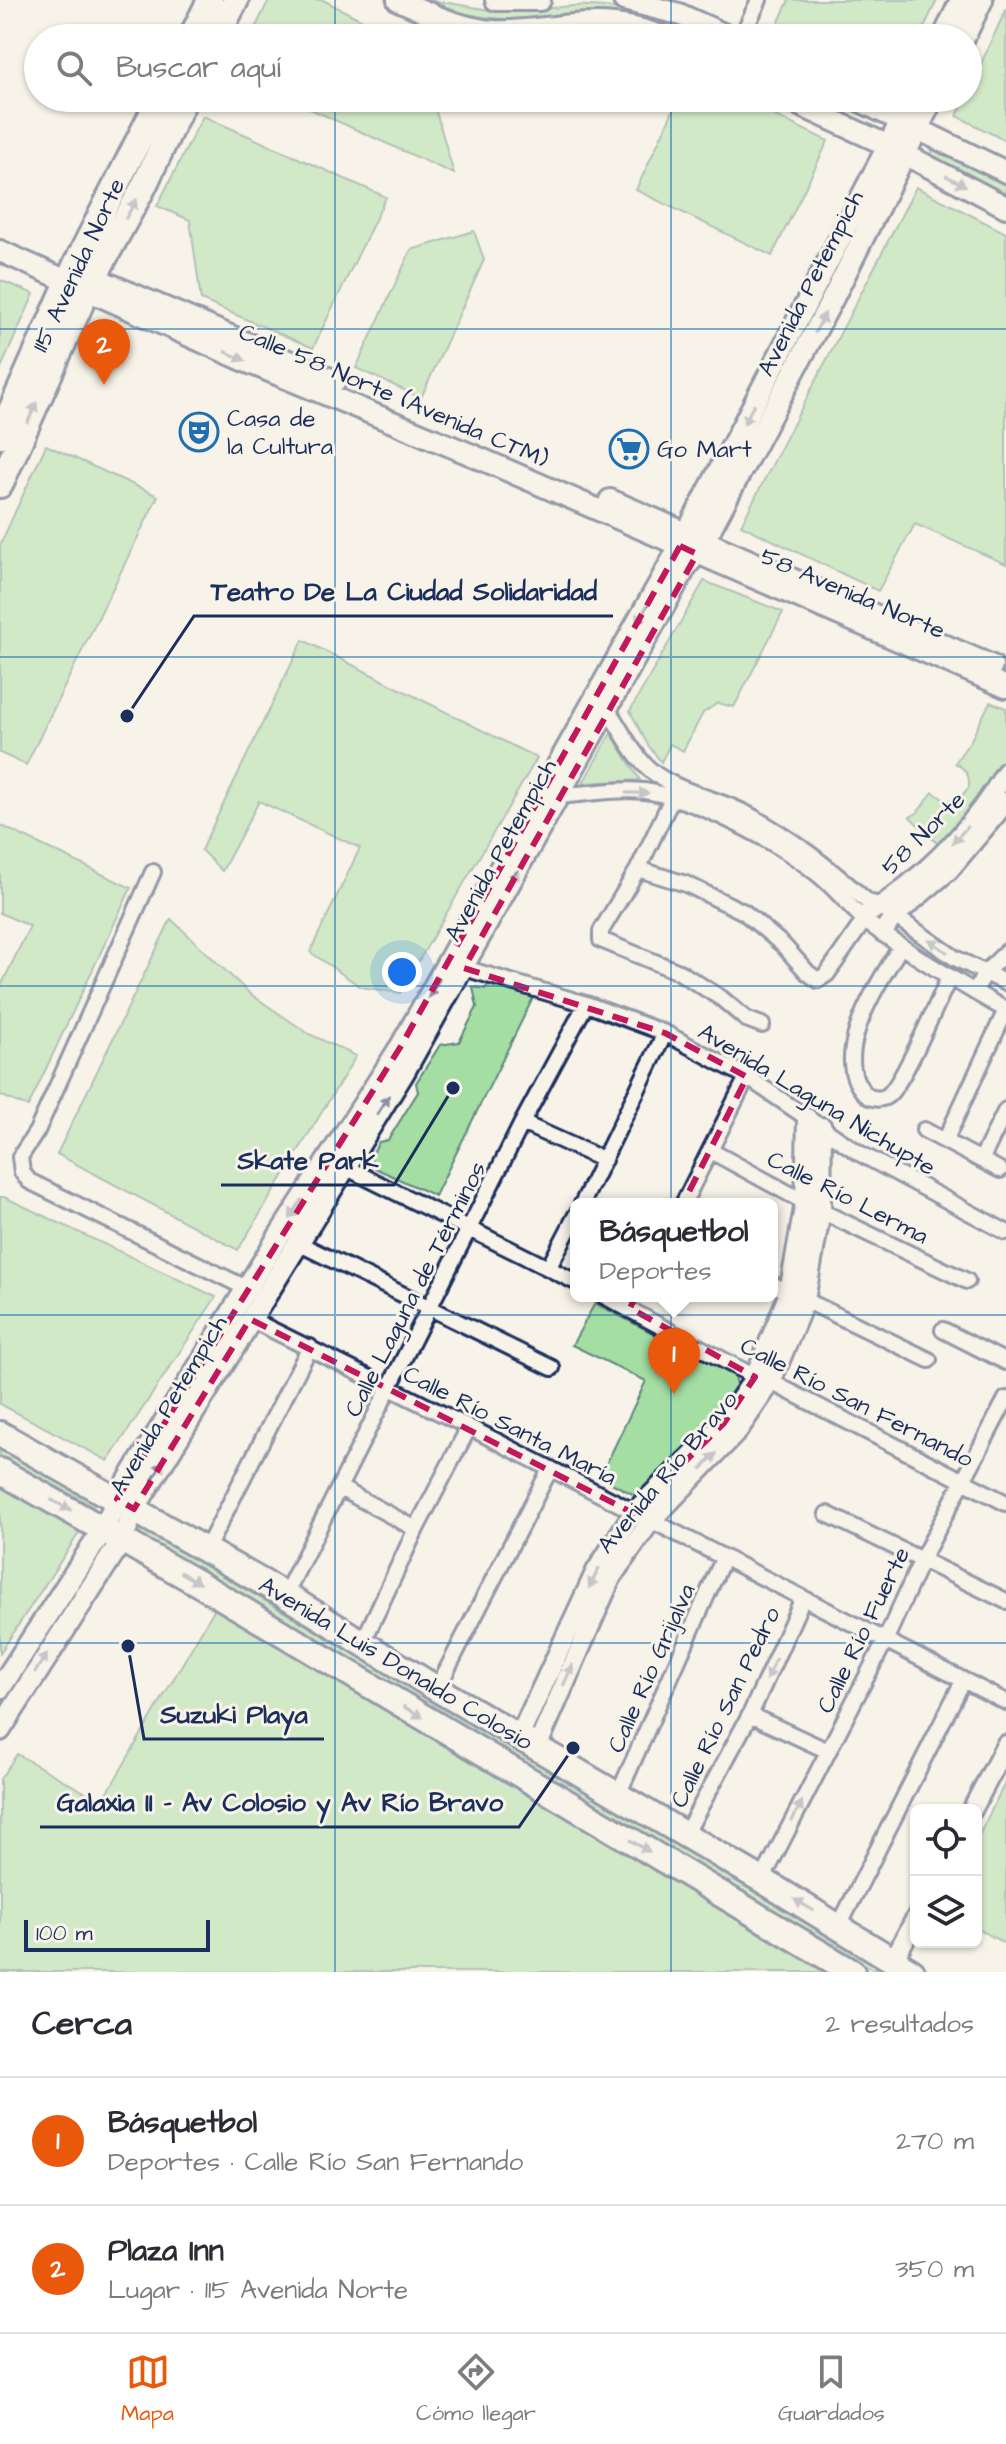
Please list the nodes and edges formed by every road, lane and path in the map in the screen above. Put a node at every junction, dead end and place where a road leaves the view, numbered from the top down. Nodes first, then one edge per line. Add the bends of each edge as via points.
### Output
1 (210, 0) edge
2 (236, 0) edge
3 (398, 0) edge
4 (496, 0) edge
5 (540, 0) edge
6 (624, 0) edge
7 (759, 0) edge
8 (961, 0) edge
9 (982, 0) edge
10 (198, 24) edge
11 (223, 24) edge
12 (463, 24) edge
13 (701, 24) edge
14 (748, 24) edge
15 (950, 24) edge
16 (971, 24) edge
17 (154, 112) edge
18 (178, 112) edge
19 (814, 112) edge
20 (885, 112) edge
21 (911, 112) edge
22 (920, 112) edge
23 (910, 123) junction
24 (897, 150) junction
25 (1006, 172) edge
26 (1006, 207) edge
27 (0, 238) edge
28 (0, 251) edge
29 (81, 280) junction
30 (0, 435) edge
31 (0, 485) edge
32 (692, 543) junction
33 (1006, 672) edge
34 (1006, 687) edge
35 (608, 710) junction
36 (1006, 772) edge
37 (675, 792) junction
38 (559, 796) junction
39 (1002, 797) edge
40 (638, 869) junction
41 (153, 872) dead end
42 (863, 917) junction
43 (885, 918) junction
44 (901, 946) junction
45 (1006, 952) edge
46 (464, 968) junction
47 (986, 972) junction
48 (949, 978) junction
49 (1006, 983) edge
50 (974, 992) junction
51 (586, 1004) junction
52 (1006, 1010) edge
53 (762, 1025) dead end
54 (665, 1033) junction
55 (747, 1077) junction
56 (1006, 1110) edge
57 (522, 1123) junction
58 (815, 1123) junction
59 (924, 1130) dead end
60 (945, 1141) junction
61 (711, 1151) junction
62 (604, 1160) junction
63 (981, 1160) junction
64 (345, 1167) junction
65 (1000, 1170) dead end
66 (585, 1198) edge
67 (686, 1198) edge
68 (813, 1207) junction
69 (570, 1227) edge
70 (469, 1229) junction
71 (1006, 1232) edge
72 (298, 1243) junction
73 (549, 1267) junction
74 (570, 1279) edge
75 (967, 1281) dead end
76 (778, 1287) edge
77 (248, 1289) junction
78 (797, 1296) junction
79 (633, 1302) edge
80 (429, 1308) junction
81 (250, 1319) junction
82 (943, 1330) dead end
83 (310, 1347) junction
84 (929, 1360) dead end
85 (1006, 1362) edge
86 (552, 1368) dead end
87 (763, 1379) junction
88 (390, 1388) junction
89 (1006, 1399) edge
90 (469, 1427) junction
91 (0, 1434) edge
92 (550, 1469) junction
93 (0, 1471) edge
94 (962, 1480) junction
95 (340, 1488) junction
96 (1006, 1503) edge
97 (126, 1504) junction
98 (827, 1514) dead end
99 (642, 1518) junction
100 (416, 1529) junction
101 (113, 1534) junction
102 (206, 1550) junction
103 (723, 1559) junction
104 (922, 1559) junction
105 (285, 1595) junction
106 (803, 1598) junction
107 (1006, 1601) edge
108 (885, 1641) junction
109 (363, 1642) junction
110 (963, 1681) junction
111 (0, 1688) edge
112 (437, 1689) junction
113 (1006, 1702) edge
114 (750, 1715) junction
115 (0, 1730) edge
116 (528, 1742) junction
117 (1006, 1745) edge
118 (828, 1751) junction
119 (618, 1795) junction
120 (975, 1804) edge
121 (685, 1835) junction
122 (762, 1880) junction
123 (839, 1926) junction
124 (910, 1934) edge
125 (897, 1968) edge
126 (852, 1972) edge

1 - 10 main road
2 - 11 main road
3 - 12 main road
4 - 5 main road
6 - 13 main road
7 - 14 street
8 - 15 main road
9 - 16 main road
17 - 29 main road, 115 Avenida Norte
29 -> 18 main road, 115 Avenida Norte via 144,186
19 - 24 main road
20 - 23 main road
21 - 23 main road, Avenida Petempich
22 - 23 main road, Avenida Petempich
23 - 24 main road, Avenida Petempich
23 - 25 main road
24 -> 26 main road
24 - 32 main road, Avenida Petempich
27 - 29 main road
28 - 29 main road
29 - 30 main road, 115 Avenida Norte
31 -> 29 main road, 115 Avenida Norte
29 - 32 main road, Calle 58 Norte (Avenida CTM)
32 - 33 main road, 58 Avenida Norte
32 - 34 main road, 58 Avenida Norte
32 - 35 main road, Avenida Petempich via 687,565
32 -> 77 main road, Avenida Petempich via 401,1046
35 - 37 street via 646,766
35 - 38 main road, Avenida Petempich
36 - 39 street, 58 Norte
38 -> 37 street
37 - 40 street
37 - 42 street via 774,844 819,875
37 - 43 street via 723,802 781,832
46 -> 38 main road, Avenida Petempich
39 - 43 street, 58 Norte via 949,870
40 - 42 street via 686,884 744,912 818,980
40 - 53 street via 601,931 601,940 679,972
41 - 77 street via 37,1131 20,1157 22,1172 29,1181
42 - 43 street, 58 Norte
43 - 44 street
47 -> 43 street
44 - 48 street
44 - 48 street via 857,1029 856,1082 869,1097 887,1096 900,1079
45 - 47 street
46 - 51 street, Avenida Laguna Nichupte
64 -> 46 main road, Avenida Petempich
47 - 49 street
47 - 50 street
48 - 50 street
50 - 52 street
51 - 54 street, Avenida Laguna Nichupte
51 - 57 street, Calle Laguna de Términos
52 - 60 street
54 - 55 street, Avenida Laguna Nichupte
54 - 62 street
55 - 58 street, Avenida Laguna Nichupte
55 - 61 street
56 - 63 street
57 - 62 street
57 - 70 street, Calle Laguna de Términos
58 - 68 street, Avenida Río Bravo
58 - 71 street, Avenida Laguna Nichupte via 915,1185
59 - 60 street
60 - 63 street
61 - 67 street
61 - 68 street, Calle Río Lerma
62 - 66 street
63 - 65 street
64 - 70 street
64 - 72 main road, Avenida Petempich
68 - 75 street, Calle Río Lerma
68 - 78 street, Avenida Río Bravo
69 - 73 street
70 - 73 street
70 - 80 street, Calle Laguna de Términos
72 - 80 street
72 - 81 main road, Avenida Petempich
73 - 74 street
76 - 78 street
77 - 97 main road, Avenida Petempich
78 - 84 street
78 - 87 street, Avenida Río Bravo
79 - 87 street, Calle Río San Fernando
80 - 86 street
80 - 88 street, Calle Laguna de Términos
81 - 83 street, Calle Río Santa María
97 -> 81 main road, Avenida Petempich
82 - 85 street
83 - 88 street, Calle Río Santa María
83 - 102 street
87 - 94 street, Calle Río San Fernando
87 - 99 street, Avenida Río Bravo
88 - 90 street, Calle Río Santa María
88 - 95 street, Calle Laguna de Términos
89 - 94 street, Calle Río Fuerte
90 - 92 street, Calle Río Santa María
90 - 100 street
91 - 97 main road, Avenida Luis Donaldo Colosio
92 - 99 street, Calle Río Santa María
92 - 112 street
93 -> 101 main road, Avenida Luis Donaldo Colosio
94 - 96 street, Calle Río San Fernando
94 - 104 street, Calle Río Fuerte
95 - 100 street
95 - 105 street, Calle Laguna de Términos
97 - 101 main road, Avenida Petempich
97 - 102 main road, Avenida Luis Donaldo Colosio
98 - 104 street
99 - 103 street, Calle Río Santa María
99 - 116 street, Avenida Río Bravo
100 - 109 street
101 - 111 main road, Avenida Petempich
115 -> 101 main road, Avenida Petempich
101 -> 126 main road, Avenida Luis Donaldo Colosio
102 - 105 main road, Avenida Luis Donaldo Colosio
103 - 106 street, Calle Río Santa María
103 - 119 street, Calle Río Grijalva
104 - 107 street
104 - 108 street, Calle Río Fuerte
105 - 109 main road, Avenida Luis Donaldo Colosio
106 - 108 street, Calle Río Santa María
106 -> 114 street, Calle Río San Pedro
108 - 110 street, Calle Río Santa María
108 - 118 street, Calle Río Fuerte
109 - 112 main road, Avenida Luis Donaldo Colosio
110 - 113 street, Calle Río Santa María
110 - 123 street
112 - 116 main road, Avenida Luis Donaldo Colosio
114 - 118 street
114 - 121 street, Calle Río San Pedro
116 - 119 main road, Avenida Luis Donaldo Colosio
117 - 120 street
122 -> 118 street, Calle Río Fuerte
119 - 121 main road, Avenida Luis Donaldo Colosio
121 - 122 main road, Avenida Luis Donaldo Colosio
123 -> 122 main road, Avenida Luis Donaldo Colosio
123 - 125 main road, Avenida Luis Donaldo Colosio
124 - 125 street

